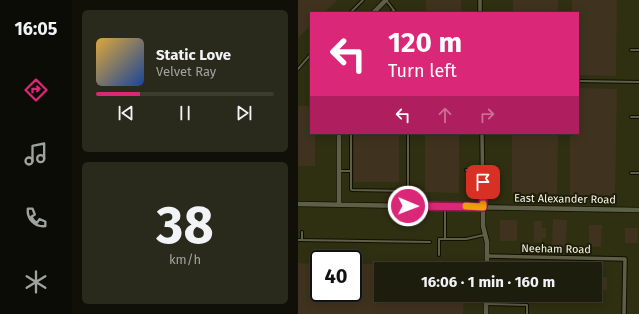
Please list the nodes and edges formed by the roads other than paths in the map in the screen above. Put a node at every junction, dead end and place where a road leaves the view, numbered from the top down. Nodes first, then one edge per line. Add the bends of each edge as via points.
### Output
1 (362, 0) edge
2 (386, 0) edge
3 (480, 0) edge
4 (394, 10) joint
5 (351, 12) edge
6 (374, 12) edge
7 (391, 12) edge
8 (480, 12) edge
9 (631, 50) dead end
10 (639, 50) edge
11 (310, 55) edge
12 (298, 69) edge
13 (579, 81) edge
14 (639, 82) edge
15 (631, 117) dead end
16 (639, 117) edge
17 (339, 134) edge
18 (351, 134) edge
19 (408, 134) edge
20 (482, 134) edge
21 (466, 170) dead end
22 (483, 170) junction
23 (339, 171) junction
24 (351, 171) junction
25 (494, 171) dead end
26 (631, 173) dead end
27 (639, 173) edge
28 (408, 191) junction
29 (298, 204) edge
30 (339, 205) junction
31 (408, 206) junction
32 (445, 206) junction
33 (483, 207) junction
34 (639, 210) edge
35 (302, 232) dead end
36 (485, 234) junction
37 (445, 239) junction
38 (298, 240) edge
39 (302, 240) junction
40 (430, 242) dead end
41 (439, 256) dead end
42 (487, 256) junction
43 (487, 262) edge
44 (486, 304) joint
45 (486, 314) edge
46 (527, 314) edge
47 (624, 314) edge

1 - 5 lane
2 - 4 lane
2 - 6 street
3 - 8 street
4 - 7 lane
9 - 10 lane
11 - 12 lane
13 - 14 lane
15 - 16 lane
17 - 23 street
18 - 24 lane
19 - 28 lane
20 - 22 street
21 - 22 lane
22 - 25 lane
22 - 33 street
23 - 24 lane
23 - 30 street
24 - 28 lane via 352,190
26 - 27 lane
28 - 31 lane
29 - 30 street, East Alexander Road
30 - 31 street, East Alexander Road
31 - 32 street, East Alexander Road
32 - 33 street, East Alexander Road
32 - 37 lane
33 - 34 street, East Alexander Road
33 - 36 street
35 - 39 lane
36 - 37 lane via 466,239
36 - 42 street
37 - 41 lane via 439,238
38 - 39 lane
39 - 40 lane
42 - 43 street
42 - 47 street, Neeham Road via 625,259
44 - 45 street
44 - 46 lane via 527,304

